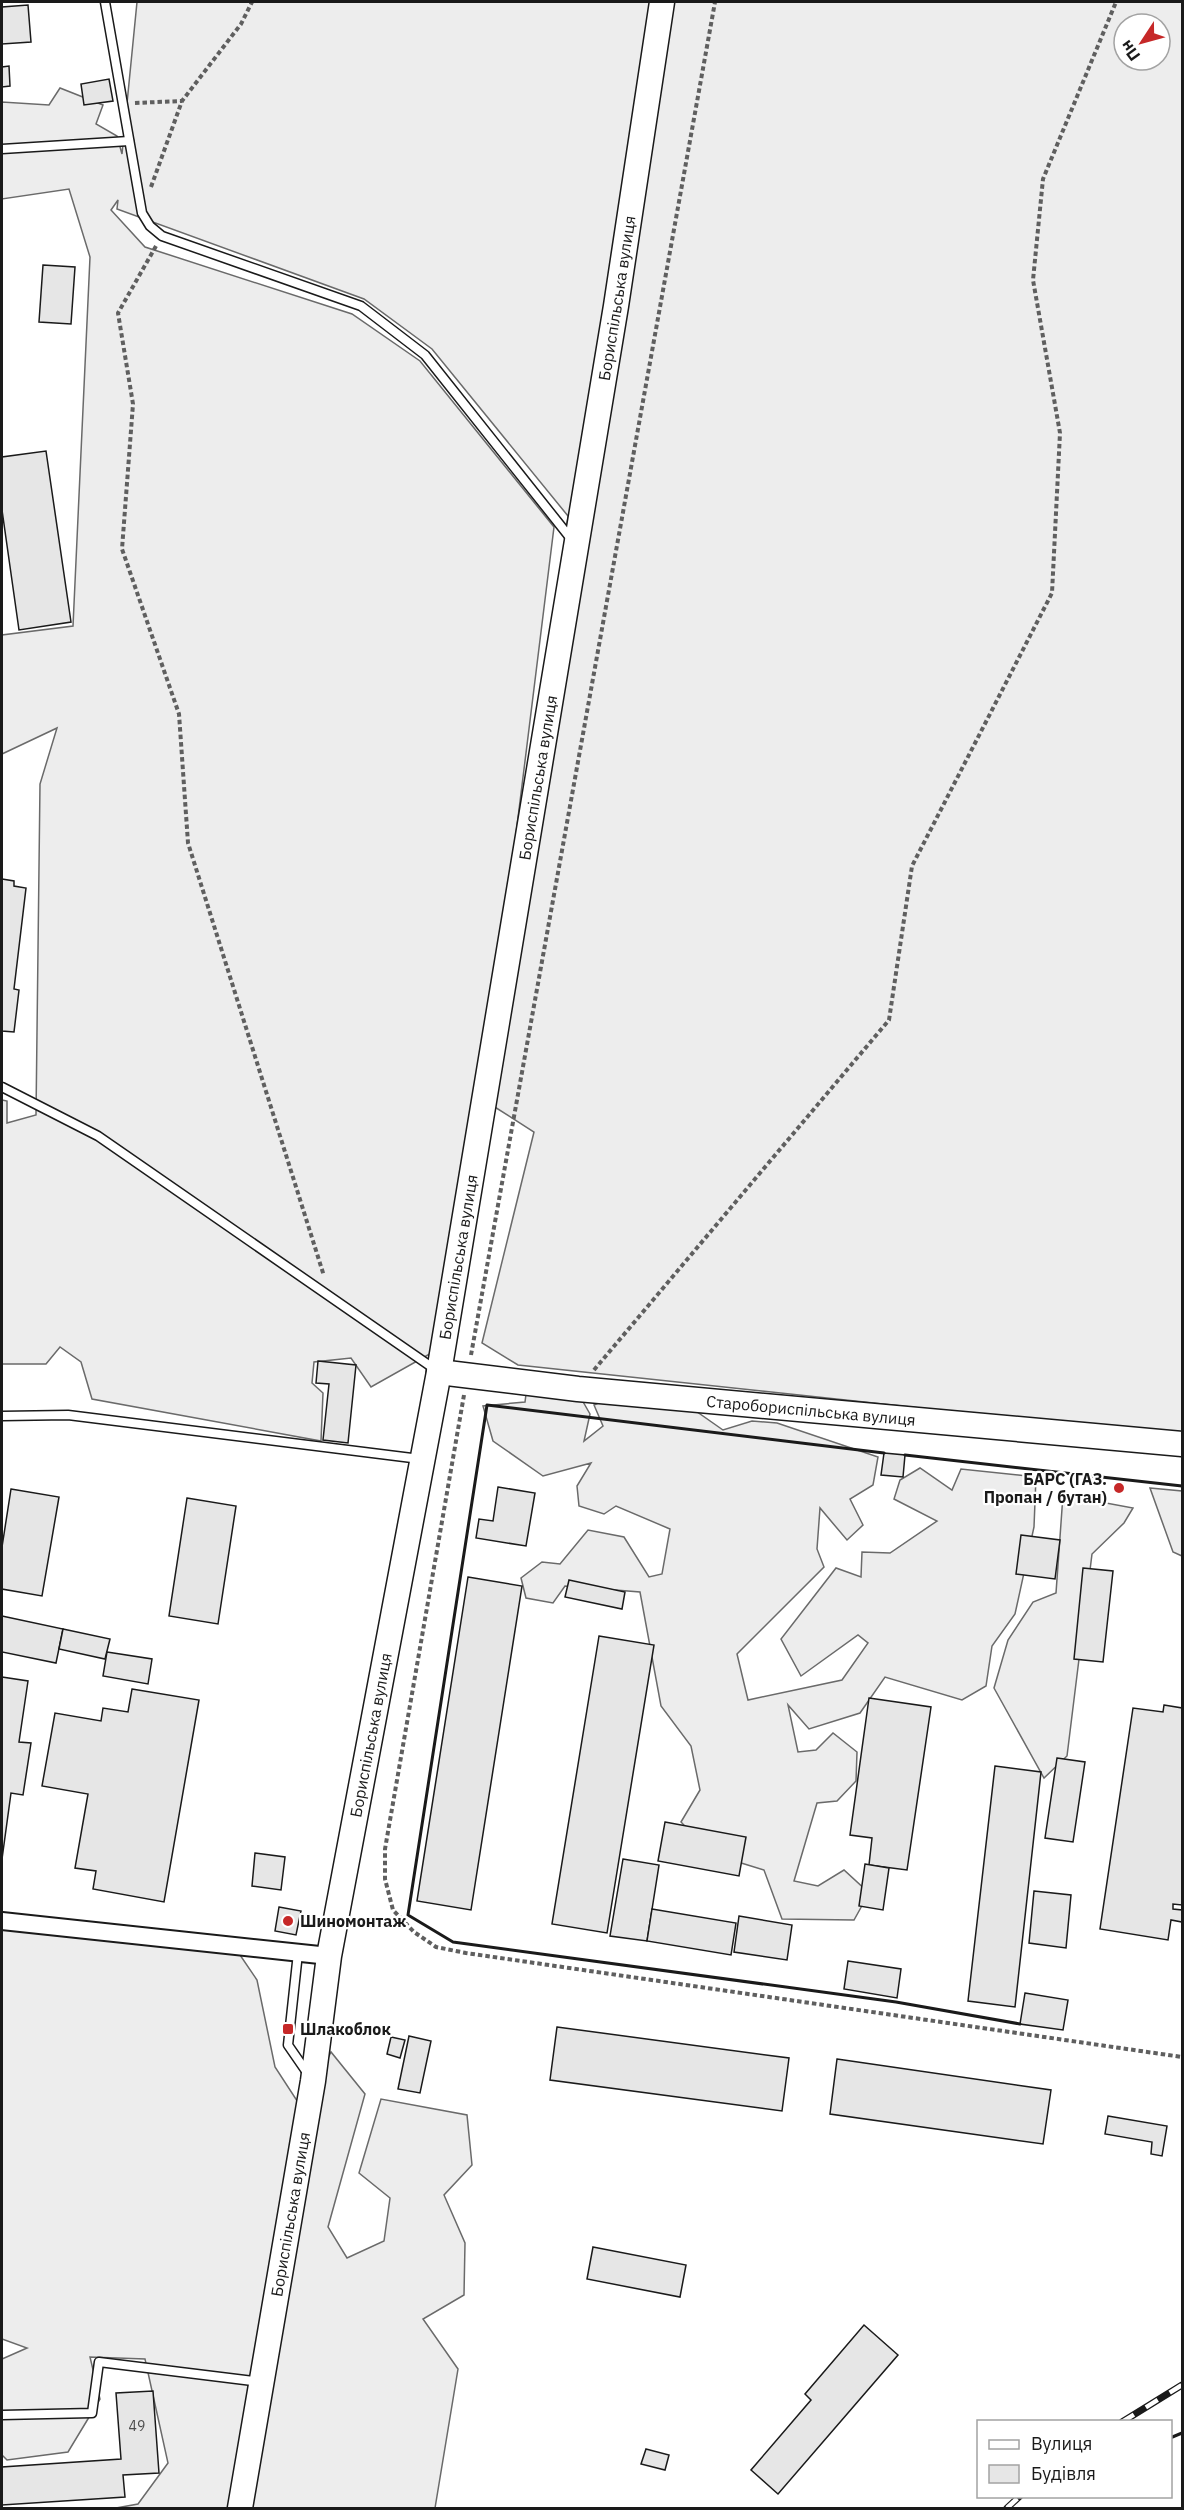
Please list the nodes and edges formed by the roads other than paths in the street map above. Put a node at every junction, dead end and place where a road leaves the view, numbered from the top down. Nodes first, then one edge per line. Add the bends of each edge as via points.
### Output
1 (105, 2) edge
2 (662, 2) edge
3 (129, 141) junction
4 (2, 149) edge
5 (576, 545) junction
6 (2, 1087) edge
7 (439, 1372) junction
8 (2, 1416) edge
9 (1182, 1444) edge
10 (423, 1459) junction
11 (2, 1921) edge
12 (298, 1953) junction
13 (329, 1956) junction
14 (313, 2081) junction
15 (262, 2382) junction
16 (2, 2415) edge
17 (240, 2508) edge

1 - 3 lane
2 - 5 main road, Бориспільська вулиця
3 - 4 lane
3 - 5 lane via 142,213 150,226 162,236 362,306 425,355
5 - 7 main road, Бориспільська вулиця
6 - 7 lane via 98,1136
7 - 9 main road, Старобориспільська вулиця via 578,1389
7 - 10 main road, Бориспільська вулиця
8 - 10 lane via 68,1415
10 - 13 main road, Бориспільська вулиця
11 - 12 street
12 - 13 street
12 - 14 lane via 288,2045
13 - 14 main road, Бориспільська вулиця
14 - 15 main road, Бориспільська вулиця
15 - 16 lane via 99,2362 92,2413
15 - 17 main road, Бориспільська вулиця

